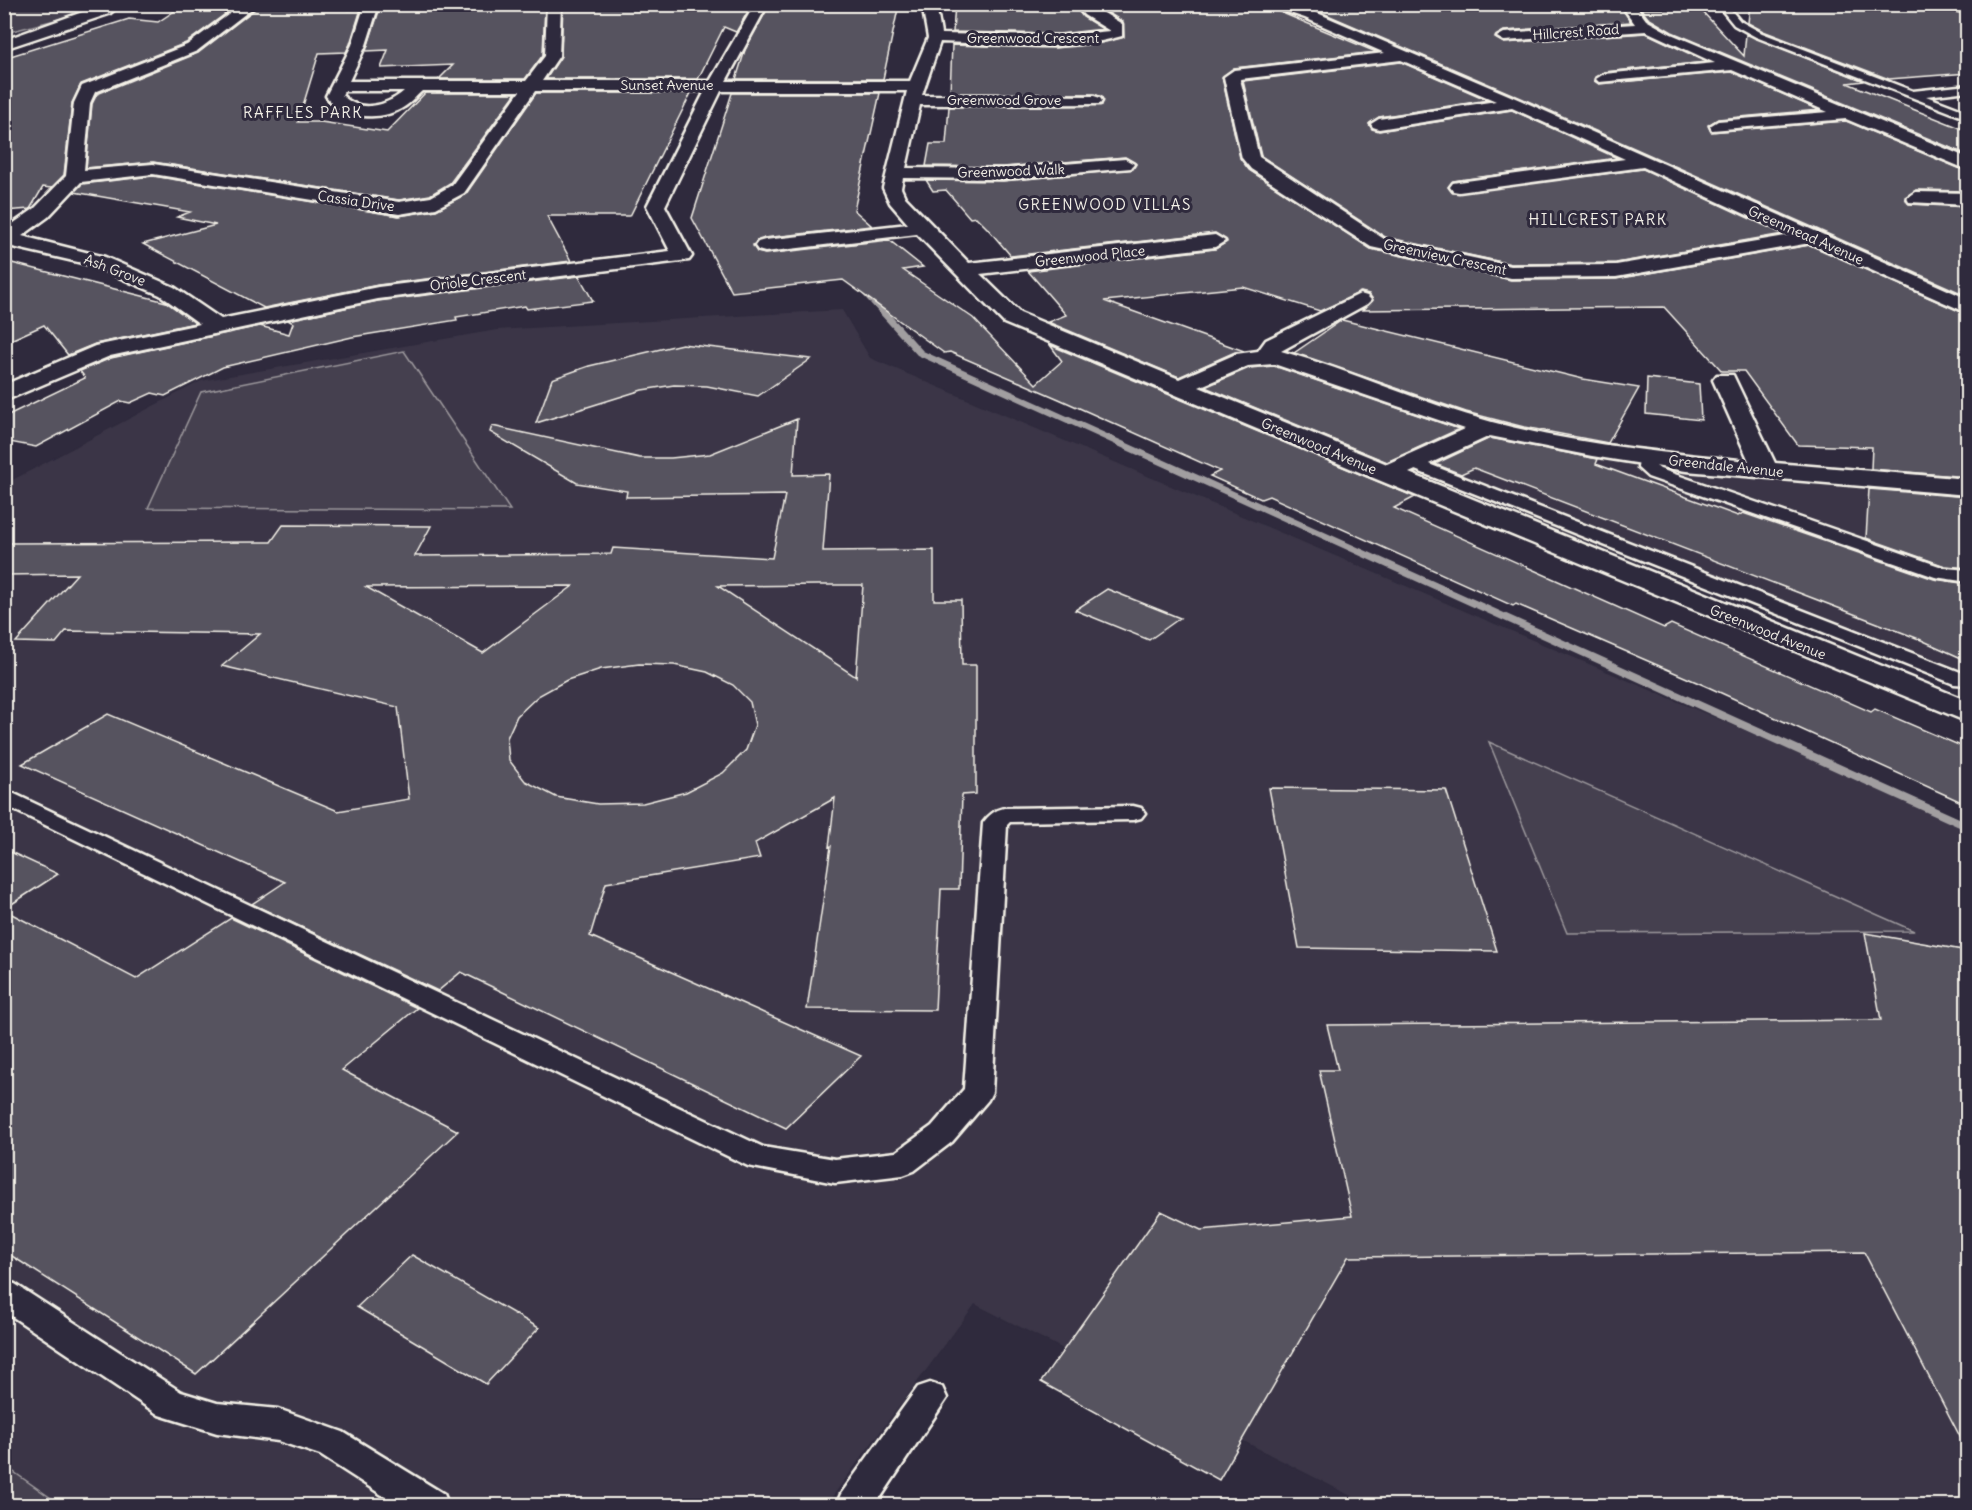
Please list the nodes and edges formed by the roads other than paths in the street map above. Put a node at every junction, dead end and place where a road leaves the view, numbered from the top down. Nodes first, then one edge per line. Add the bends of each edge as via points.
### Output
1 (115, 4) edge
2 (252, 4) edge
3 (372, 4) edge
4 (554, 4) edge
5 (762, 4) edge
6 (929, 4) edge
7 (1082, 4) edge
8 (1269, 4) edge
9 (1635, 4) edge
10 (1721, 4) edge
11 (1648, 27) junction
12 (4, 37) edge
13 (1504, 37) dead end
14 (25, 38) junction
15 (935, 38) junction
16 (4, 45) edge
17 (1403, 55) junction
18 (1734, 66) junction
19 (1605, 78) dead end
20 (716, 85) junction
21 (338, 86) junction
22 (530, 86) junction
23 (417, 87) junction
24 (1968, 88) edge
25 (915, 93) junction
26 (1912, 95) junction
27 (1094, 101) dead end
28 (1514, 103) junction
29 (1850, 114) junction
30 (1968, 116) edge
31 (1379, 123) dead end
32 (1718, 126) dead end
33 (1644, 162) junction
34 (1125, 164) dead end
35 (1968, 165) edge
36 (896, 173) junction
37 (75, 177) junction
38 (1459, 188) dead end
39 (1916, 198) dead end
40 (1968, 199) edge
41 (922, 228) junction
42 (1811, 237) junction
43 (6, 238) edge
44 (1215, 242) dead end
45 (765, 246) dead end
46 (965, 270) junction
47 (1360, 300) dead end
48 (1968, 307) edge
49 (215, 326) junction
50 (1266, 356) junction
51 (1725, 380) dead end
52 (1180, 387) junction
53 (4, 394) edge
54 (1487, 428) junction
55 (1648, 457) junction
56 (1411, 462) junction
57 (1766, 471) junction
58 (1385, 474) junction
59 (1968, 487) edge
60 (1968, 576) edge
61 (1964, 680) edge
62 (1938, 702) junction
63 (1968, 713) edge
64 (4, 796) edge
65 (1133, 813) dead end
66 (4, 1294) edge
67 (930, 1398) dead end
68 (430, 1506) edge
69 (854, 1506) edge

1 - 14 street
2 - 37 street via 192,48 88,90 82,103
3 - 21 street via 359,45
4 - 22 street, Cassia Drive via 552,56
5 - 20 street, Oriole Crescent
6 - 15 street
7 - 15 street, Greenwood Crescent via 1117,27 1117,33 1107,38 1079,39
8 - 17 street, Greenmead Avenue via 1310,15
9 - 11 street, Hillcrest Road via 1631,9
10 - 26 lane via 1737,23 1759,35
11 - 13 street, Hillcrest Road
11 - 18 street, Hillcrest Road
12 - 14 street
14 - 16 street
15 - 25 street, Greenwood Avenue
17 - 28 street, Greenmead Avenue
17 - 42 street, Greenview Crescent via 1234,75 1251,158 1378,243 1511,272 1616,271
18 - 19 street, Hillcrest Road
18 - 29 street, Hillcrest Road
20 - 22 street, Sunset Avenue
20 - 25 street, Sunset Avenue via 840,85
20 - 49 street, Oriole Crescent via 656,206 682,256 378,292
21 - 23 street, Sunset Avenue
21 - 23 street via 334,96 337,100 350,108 370,110 398,104
22 - 23 street, Sunset Avenue
22 - 37 street, Cassia Drive via 458,189 425,205 372,205 162,170
24 - 26 lane
25 - 27 street, Greenwood Grove
25 - 36 street, Greenwood Avenue
26 - 30 lane
28 - 31 street
28 - 33 street, Greenmead Avenue
29 - 32 street, Hillcrest Road
29 - 35 street, Hillcrest Road
33 - 38 street
33 - 42 street, Greenmead Avenue
34 - 36 street, Greenwood Walk via 1028,173
36 - 41 street, Greenwood Avenue via 893,193
37 - 43 street via 41,213
39 - 40 street
41 - 45 street
41 - 46 street, Greenwood Avenue
42 - 48 street, Greenmead Avenue
43 - 49 street, Ash Grove via 98,261 167,291
44 - 46 street, Greenwood Place
46 - 52 street, Greenwood Avenue via 1012,318
47 - 50 street via 1274,345
49 - 53 street, Oriole Crescent via 103,351
50 - 52 street, Greendale Avenue via 1244,358
50 - 54 street, Greendale Avenue via 1286,359
51 - 57 street
52 - 58 street, Greenwood Avenue
54 - 55 street, Greendale Avenue
54 - 56 street
55 - 57 street, Greendale Avenue
55 - 60 lane via 1647,468 1671,479 1942,573
56 - 58 street
56 - 61 lane, Greenwood Avenue
57 - 59 street, Greendale Avenue
58 - 62 street, Greenwood Avenue
61 - 62 lane
62 - 63 street, Greenwood Avenue
64 - 65 lane via 758,1158 835,1171 903,1163 942,1134 978,1092 998,819 1004,815
66 - 68 lane via 171,1404 217,1418 278,1425 331,1443
67 - 69 lane

